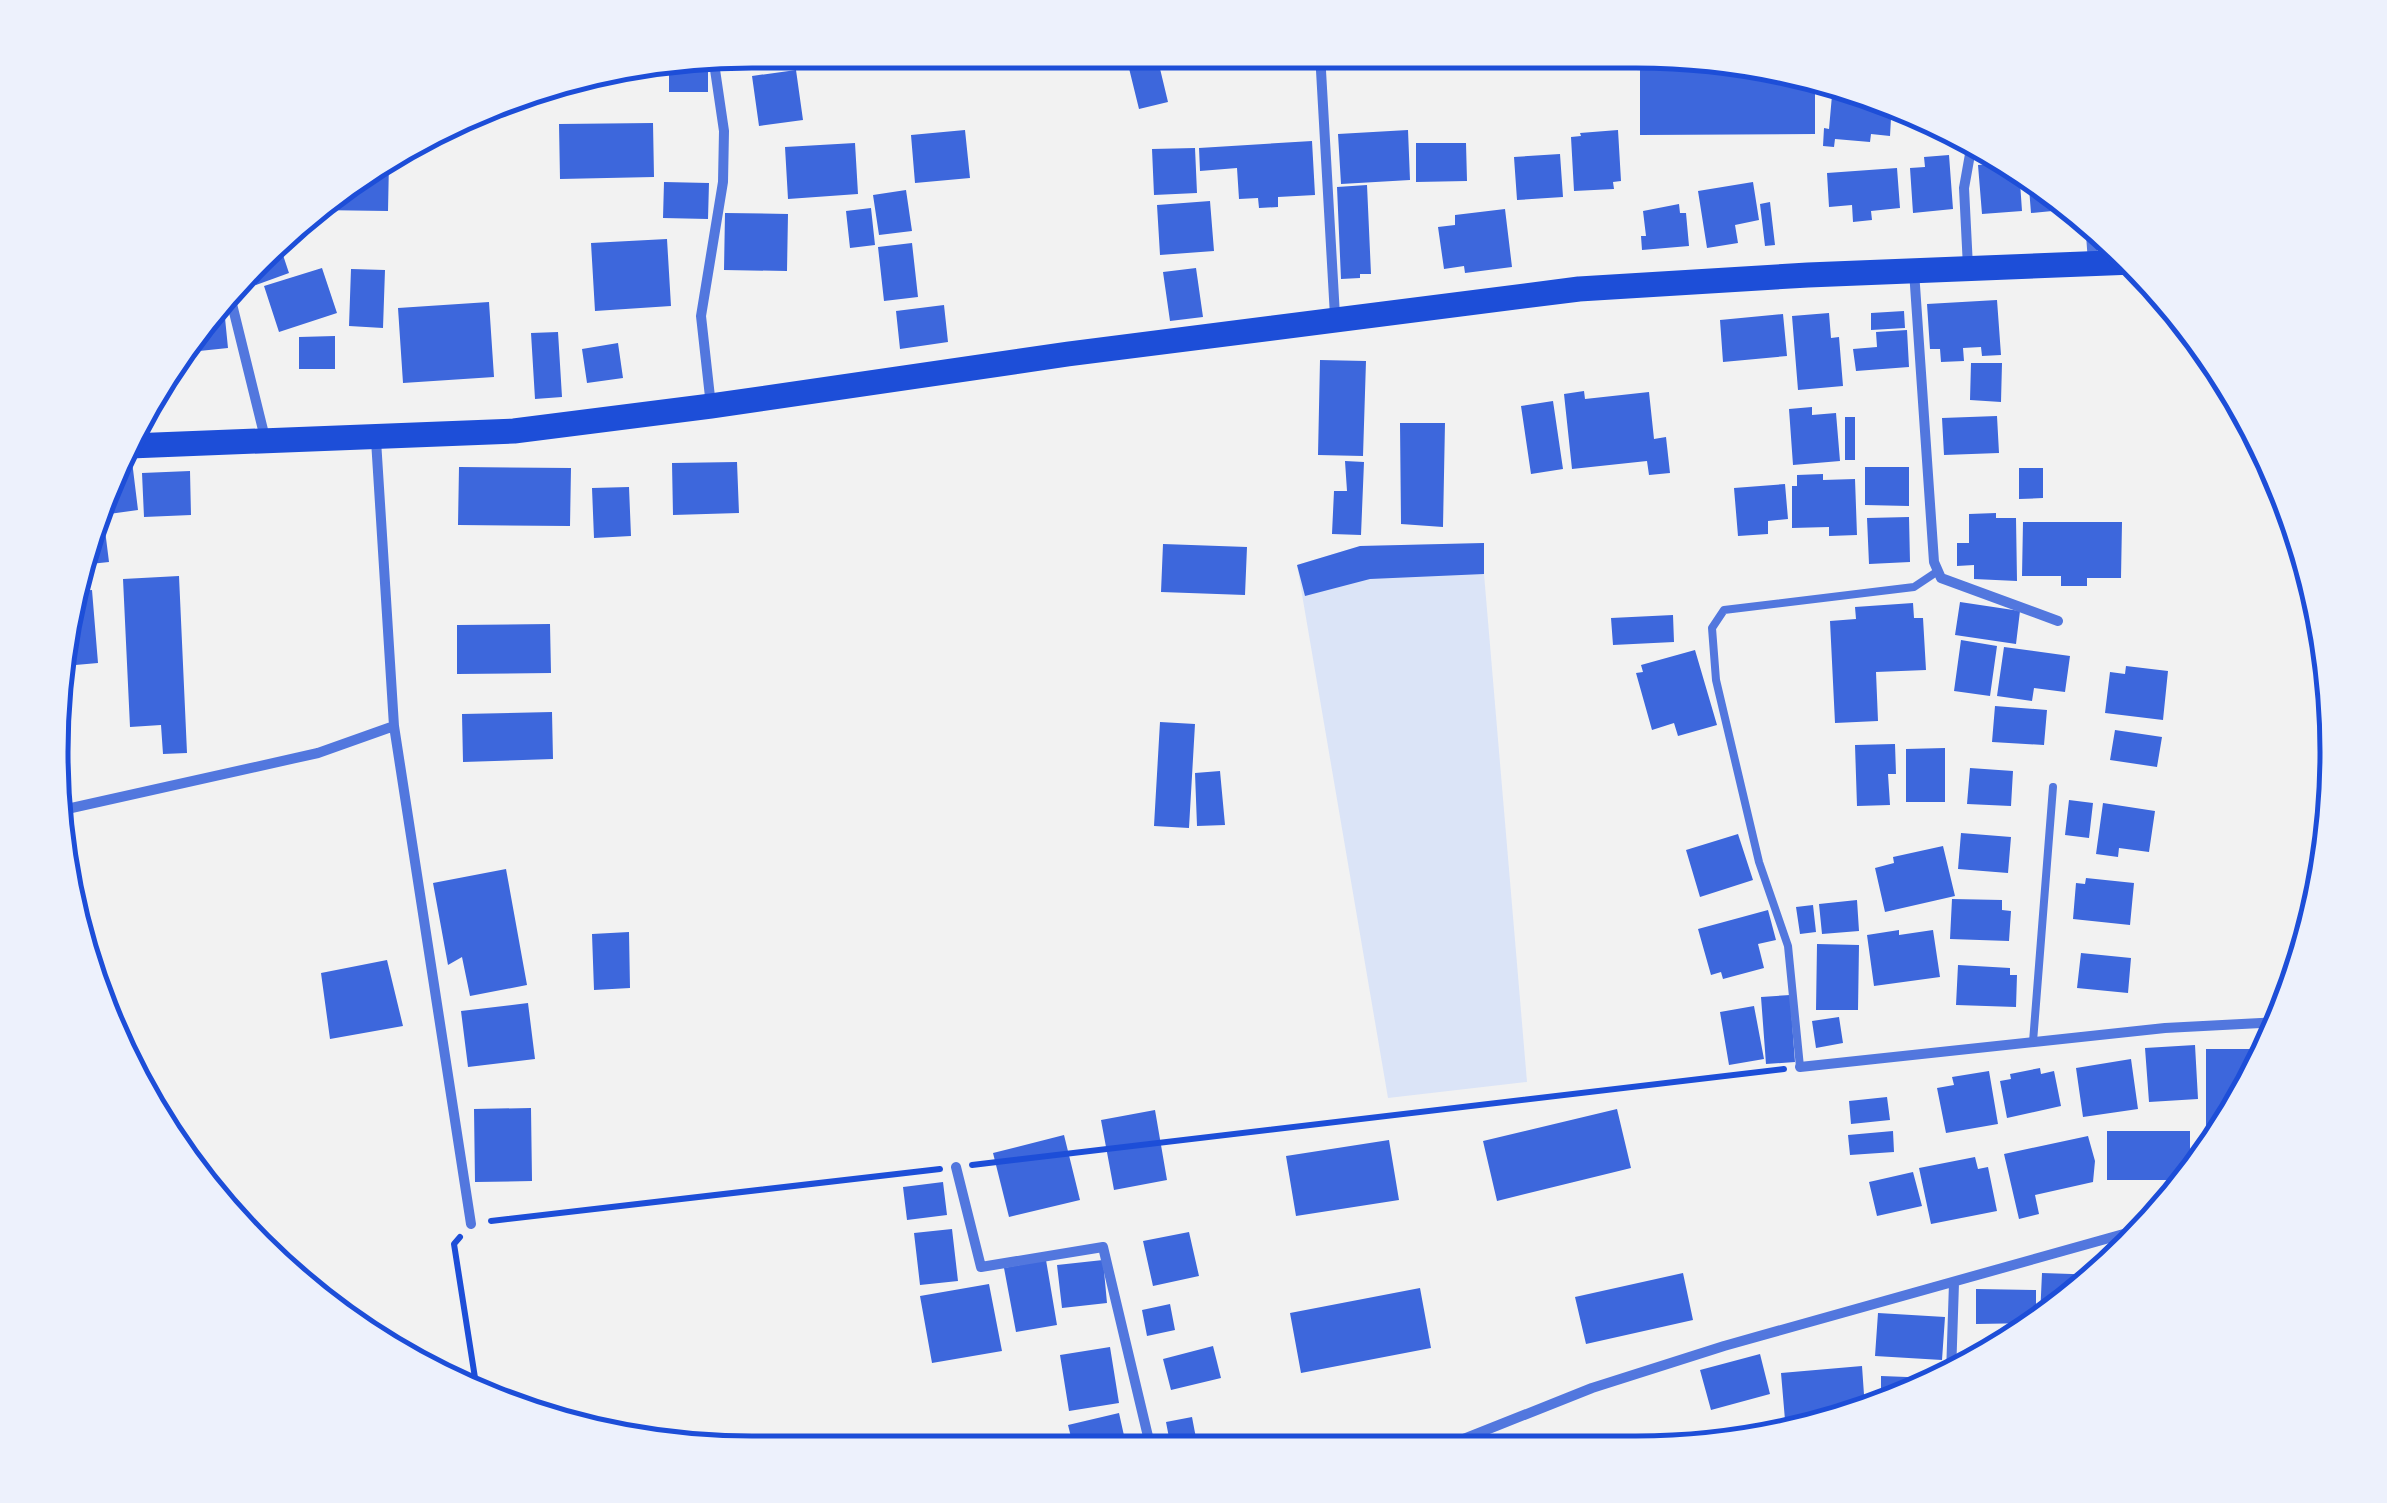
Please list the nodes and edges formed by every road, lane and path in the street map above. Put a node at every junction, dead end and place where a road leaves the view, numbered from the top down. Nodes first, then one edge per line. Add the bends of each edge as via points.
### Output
1 (1321, 68) edge
2 (715, 69) edge
3 (1970, 155) edge
4 (2092, 242) edge
5 (2093, 263) junction
6 (2113, 263) edge
7 (1968, 268) junction
8 (1914, 270) junction
9 (233, 306) edge
10 (1336, 322) junction
11 (711, 406) junction
12 (376, 439) junction
13 (266, 443) junction
14 (140, 446) edge
15 (1938, 571) junction
16 (2058, 620) dead end
17 (394, 726) junction
18 (2053, 787) dead end
19 (70, 808) edge
20 (2263, 1023) edge
21 (2033, 1042) junction
22 (1800, 1067) junction
23 (956, 1167) junction
24 (470, 1224) junction
25 (2118, 1236) edge
26 (1954, 1284) junction
27 (1952, 1358) edge
28 (475, 1376) edge
29 (1148, 1436) edge
30 (1478, 1436) edge

1 - 10 street
2 - 11 street via 724,132 722,182 701,316
3 - 7 street via 1964,188
4 - 5 street
5 - 6 main road
5 - 7 main road
7 - 8 main road
8 - 10 main road via 1579,289
8 - 15 street
9 - 13 street
10 - 11 main road
11 - 12 main road via 514,431
12 - 13 main road
12 - 17 street
13 - 14 main road
15 - 16 street
15 - 22 lane via 1914,587 1724,610 1712,628 1724,716 1759,862 1788,946
17 - 19 street via 318,753
17 - 24 street
18 - 21 lane
20 - 21 street
21 - 22 street
22 - 23 path
23 - 24 path
23 - 29 street via 981,1267 1103,1247
24 - 28 path via 454,1244
25 - 26 street
26 - 27 street
26 - 30 street via 1592,1388

